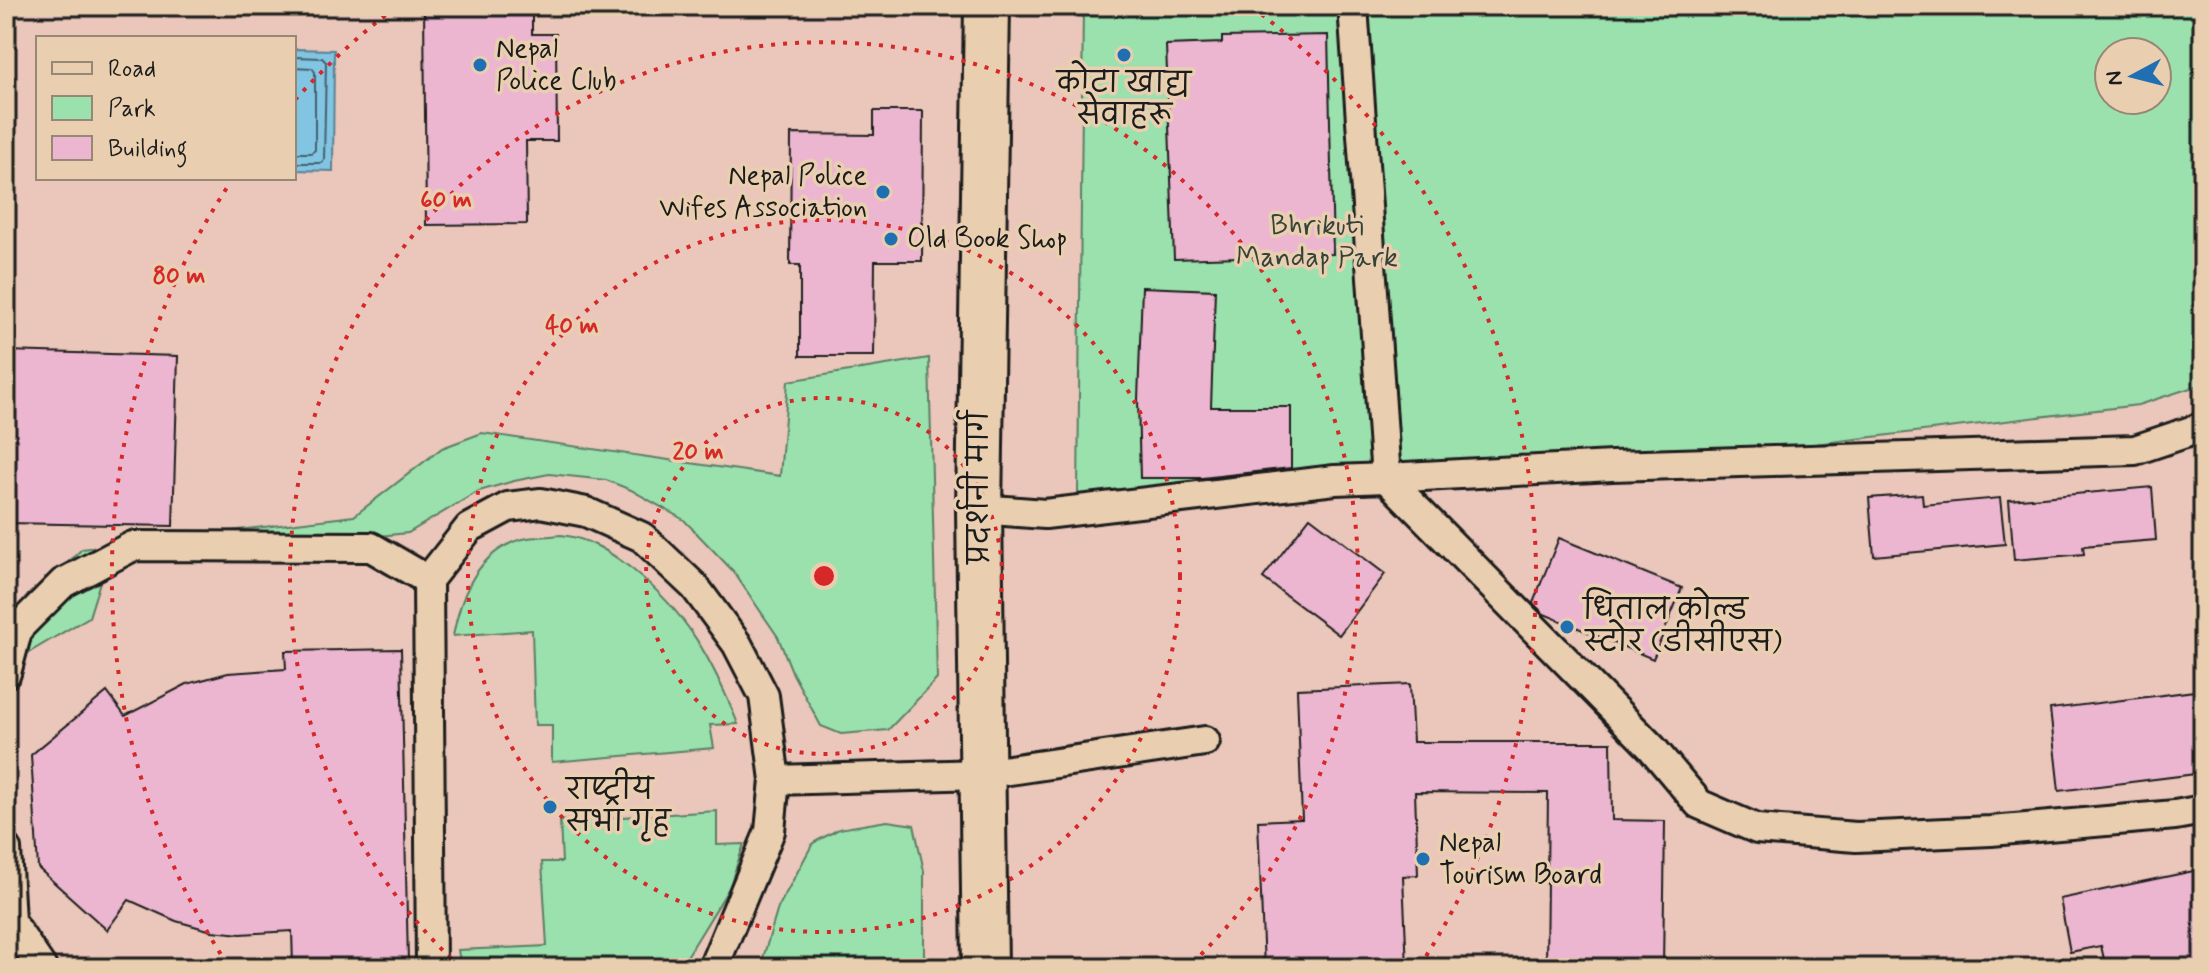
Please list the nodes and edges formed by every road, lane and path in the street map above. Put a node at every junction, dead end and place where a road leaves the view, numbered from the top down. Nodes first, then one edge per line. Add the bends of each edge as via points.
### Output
1 (987, 6) edge
2 (1353, 6) edge
3 (2203, 427) edge
4 (1386, 478) junction
5 (979, 509) junction
6 (428, 580) junction
7 (6, 673) edge
8 (1205, 741) dead end
9 (982, 774) junction
10 (775, 780) junction
11 (2203, 810) edge
12 (6, 849) edge
13 (42, 968) edge
14 (431, 968) edge
15 (713, 968) edge
16 (985, 968) edge

1 - 5 main road, प्रदर्शनी मार्ग
2 - 4 lane
3 - 4 lane via 2135,450
4 - 5 lane via 1045,514
4 - 11 lane via 1652,748 1699,804 1757,829 1871,836 1991,831
5 - 9 main road, प्रदर्शनी मार्ग
6 - 7 lane via 371,547 133,546 63,583 18,628
6 - 10 lane via 469,528 508,507 541,503 586,512 642,537 695,587 737,644 764,696
6 - 14 lane
8 - 9 lane
9 - 10 lane
9 - 16 main road, प्रदर्शनी मार्ग
10 - 15 lane via 770,831
12 - 13 lane via 10,921

